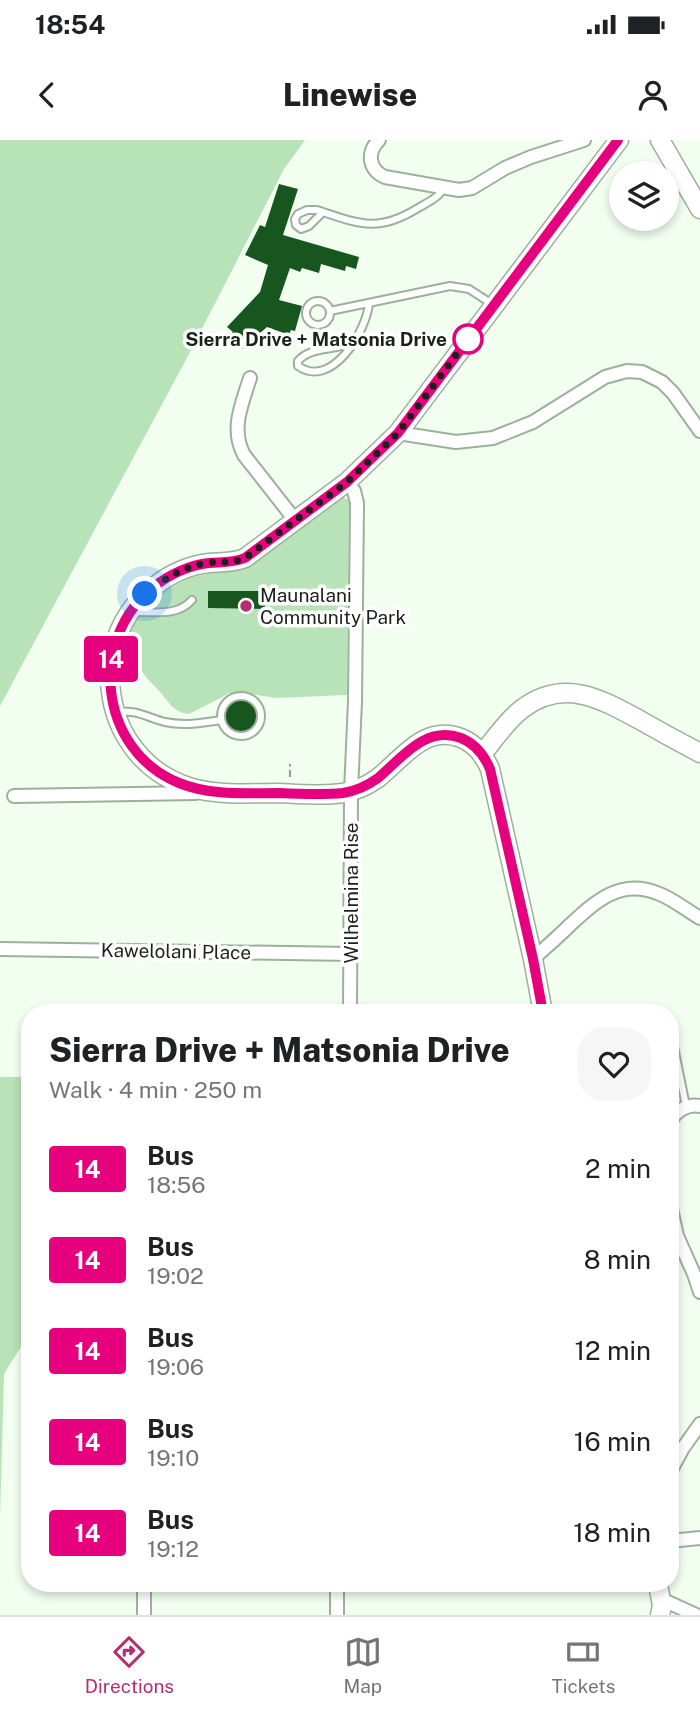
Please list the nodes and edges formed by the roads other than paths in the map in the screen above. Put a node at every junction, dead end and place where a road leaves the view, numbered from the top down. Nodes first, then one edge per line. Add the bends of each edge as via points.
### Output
1 (379, 140) edge
2 (584, 140) edge
3 (618, 140) edge
4 (660, 140) edge
5 (444, 187) junction
6 (700, 209) edge
7 (323, 212) dead end
8 (369, 303) junction
9 (493, 305) junction
10 (330, 311) junction
11 (353, 341) junction
12 (250, 378) dead end
13 (700, 431) edge
14 (398, 433) junction
15 (347, 482) junction
16 (295, 520) junction
17 (192, 600) dead end
18 (131, 612) junction
19 (116, 713) junction
20 (221, 720) junction
21 (700, 753) edge
22 (482, 754) junction
23 (351, 792) junction
24 (230, 793) junction
25 (14, 796) dead end
26 (700, 918) edge
27 (0, 949) edge
28 (352, 954) junction
29 (533, 959) junction
30 (350, 1004) edge
31 (541, 1004) edge
32 (679, 1074) edge
33 (685, 1106) junction
34 (700, 1106) edge
35 (679, 1111) edge
36 (679, 1241) edge
37 (700, 1293) edge
38 (700, 1424) edge
39 (679, 1445) edge
40 (700, 1538) edge
41 (679, 1540) edge
42 (144, 1592) edge
43 (338, 1592) edge
44 (660, 1599) edge
45 (144, 1615) edge
46 (337, 1615) edge
47 (696, 1615) edge

1 - 5 street via 370,158 379,175
2 - 5 street via 505,168 472,188
3 - 9 street
4 - 6 street
5 - 7 lane via 436,197 391,222 359,224
8 - 9 lane via 456,286 476,292
8 - 10 lane
8 - 11 lane
9 - 14 street
10 - 10 lane via 317,301 306,307 305,316 318,326 326,323
11 - 11 lane via 306,354 299,366 315,372 327,369 342,358
12 - 16 street via 237,425 240,448
13 - 14 street via 662,382 642,372 627,371 606,377 533,422 493,438 456,442
14 - 15 street
15 - 16 street
15 - 23 street, Wilhelmina Rise via 357,503
16 - 18 street via 241,560 206,564 167,578
17 - 18 lane via 173,612
18 - 19 street via 116,640 110,667
19 - 20 lane via 131,711 185,724
19 - 24 street via 133,746 163,775 202,790
20 - 20 lane via 227,731 245,736 260,724 261,712 255,701 237,696 222,707
21 - 22 street via 601,700 572,693 530,704
22 - 23 street via 462,738 429,737 370,783
22 - 29 street via 490,769
23 - 24 street
23 - 28 street, Wilhelmina Rise
24 - 25 street
26 - 29 street via 659,894 640,889 619,891 592,904
27 - 28 street, Kawelolani Place
28 - 30 street, Wilhelmina Rise
29 - 31 street
32 - 33 lane
33 - 34 street
33 - 35 street
36 - 37 street
38 - 39 street
40 - 41 street
42 - 45 street
43 - 46 street
44 - 47 street

